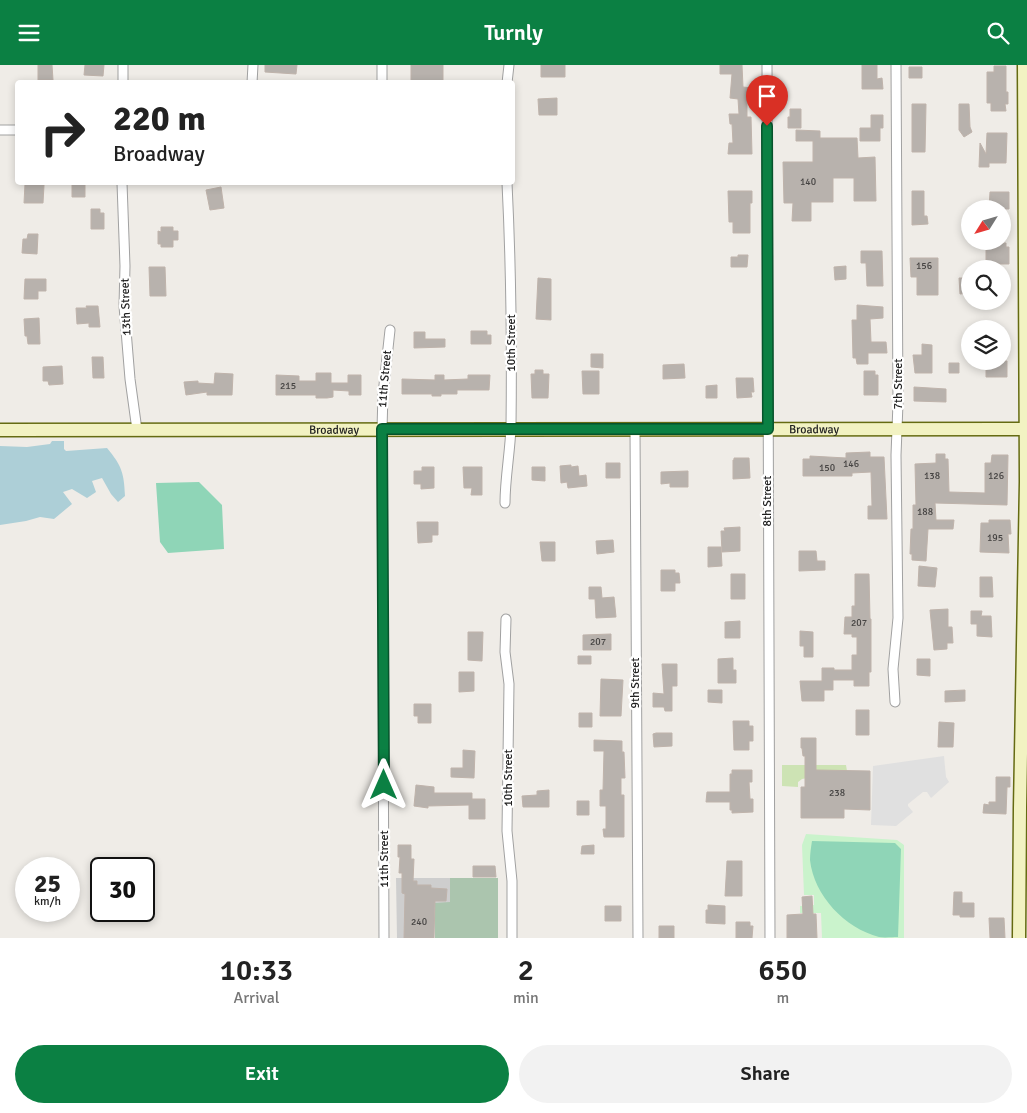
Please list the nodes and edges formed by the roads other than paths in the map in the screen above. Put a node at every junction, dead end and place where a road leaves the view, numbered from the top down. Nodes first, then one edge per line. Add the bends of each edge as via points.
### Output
1 (123, 65) edge
2 (253, 65) edge
3 (382, 65) edge
4 (509, 65) edge
5 (767, 65) edge
6 (896, 65) edge
7 (1024, 65) edge
8 (123, 80) edge
9 (252, 80) edge
10 (382, 80) edge
11 (507, 80) edge
12 (0, 130) edge
13 (15, 130) edge
14 (122, 185) edge
15 (508, 185) edge
16 (390, 331) dead end
17 (511, 428) junction
18 (897, 428) junction
19 (382, 429) junction
20 (634, 429) junction
21 (768, 429) junction
22 (1026, 429) edge
23 (0, 430) edge
24 (138, 430) junction
25 (505, 503) dead end
26 (506, 619) dead end
27 (895, 702) dead end
28 (1023, 916) edge
29 (384, 938) edge
30 (512, 938) edge
31 (638, 938) edge
32 (770, 938) edge
33 (1019, 938) edge

1 - 8 street
2 - 9 street
3 - 10 street
4 - 11 street
5 - 21 street, 8th Street
6 - 18 street, 7th Street
7 - 22 street
12 - 13 street
14 - 24 street, 13th Street via 124,306
15 - 17 street, 10th Street
16 - 19 street, 11th Street
17 - 19 street, Broadway
17 - 20 street, Broadway
17 - 25 street, 10th Street
18 - 21 street, Broadway
18 - 22 street, Broadway
18 - 27 street, 7th Street
19 - 24 street, Broadway
19 - 29 street, 11th Street
20 - 21 street, Broadway
20 - 31 street, 9th Street
21 - 32 street, 8th Street
22 - 28 street
23 - 24 street, Broadway
26 - 30 street, 10th Street via 509,685 507,831 512,881
28 - 33 street

